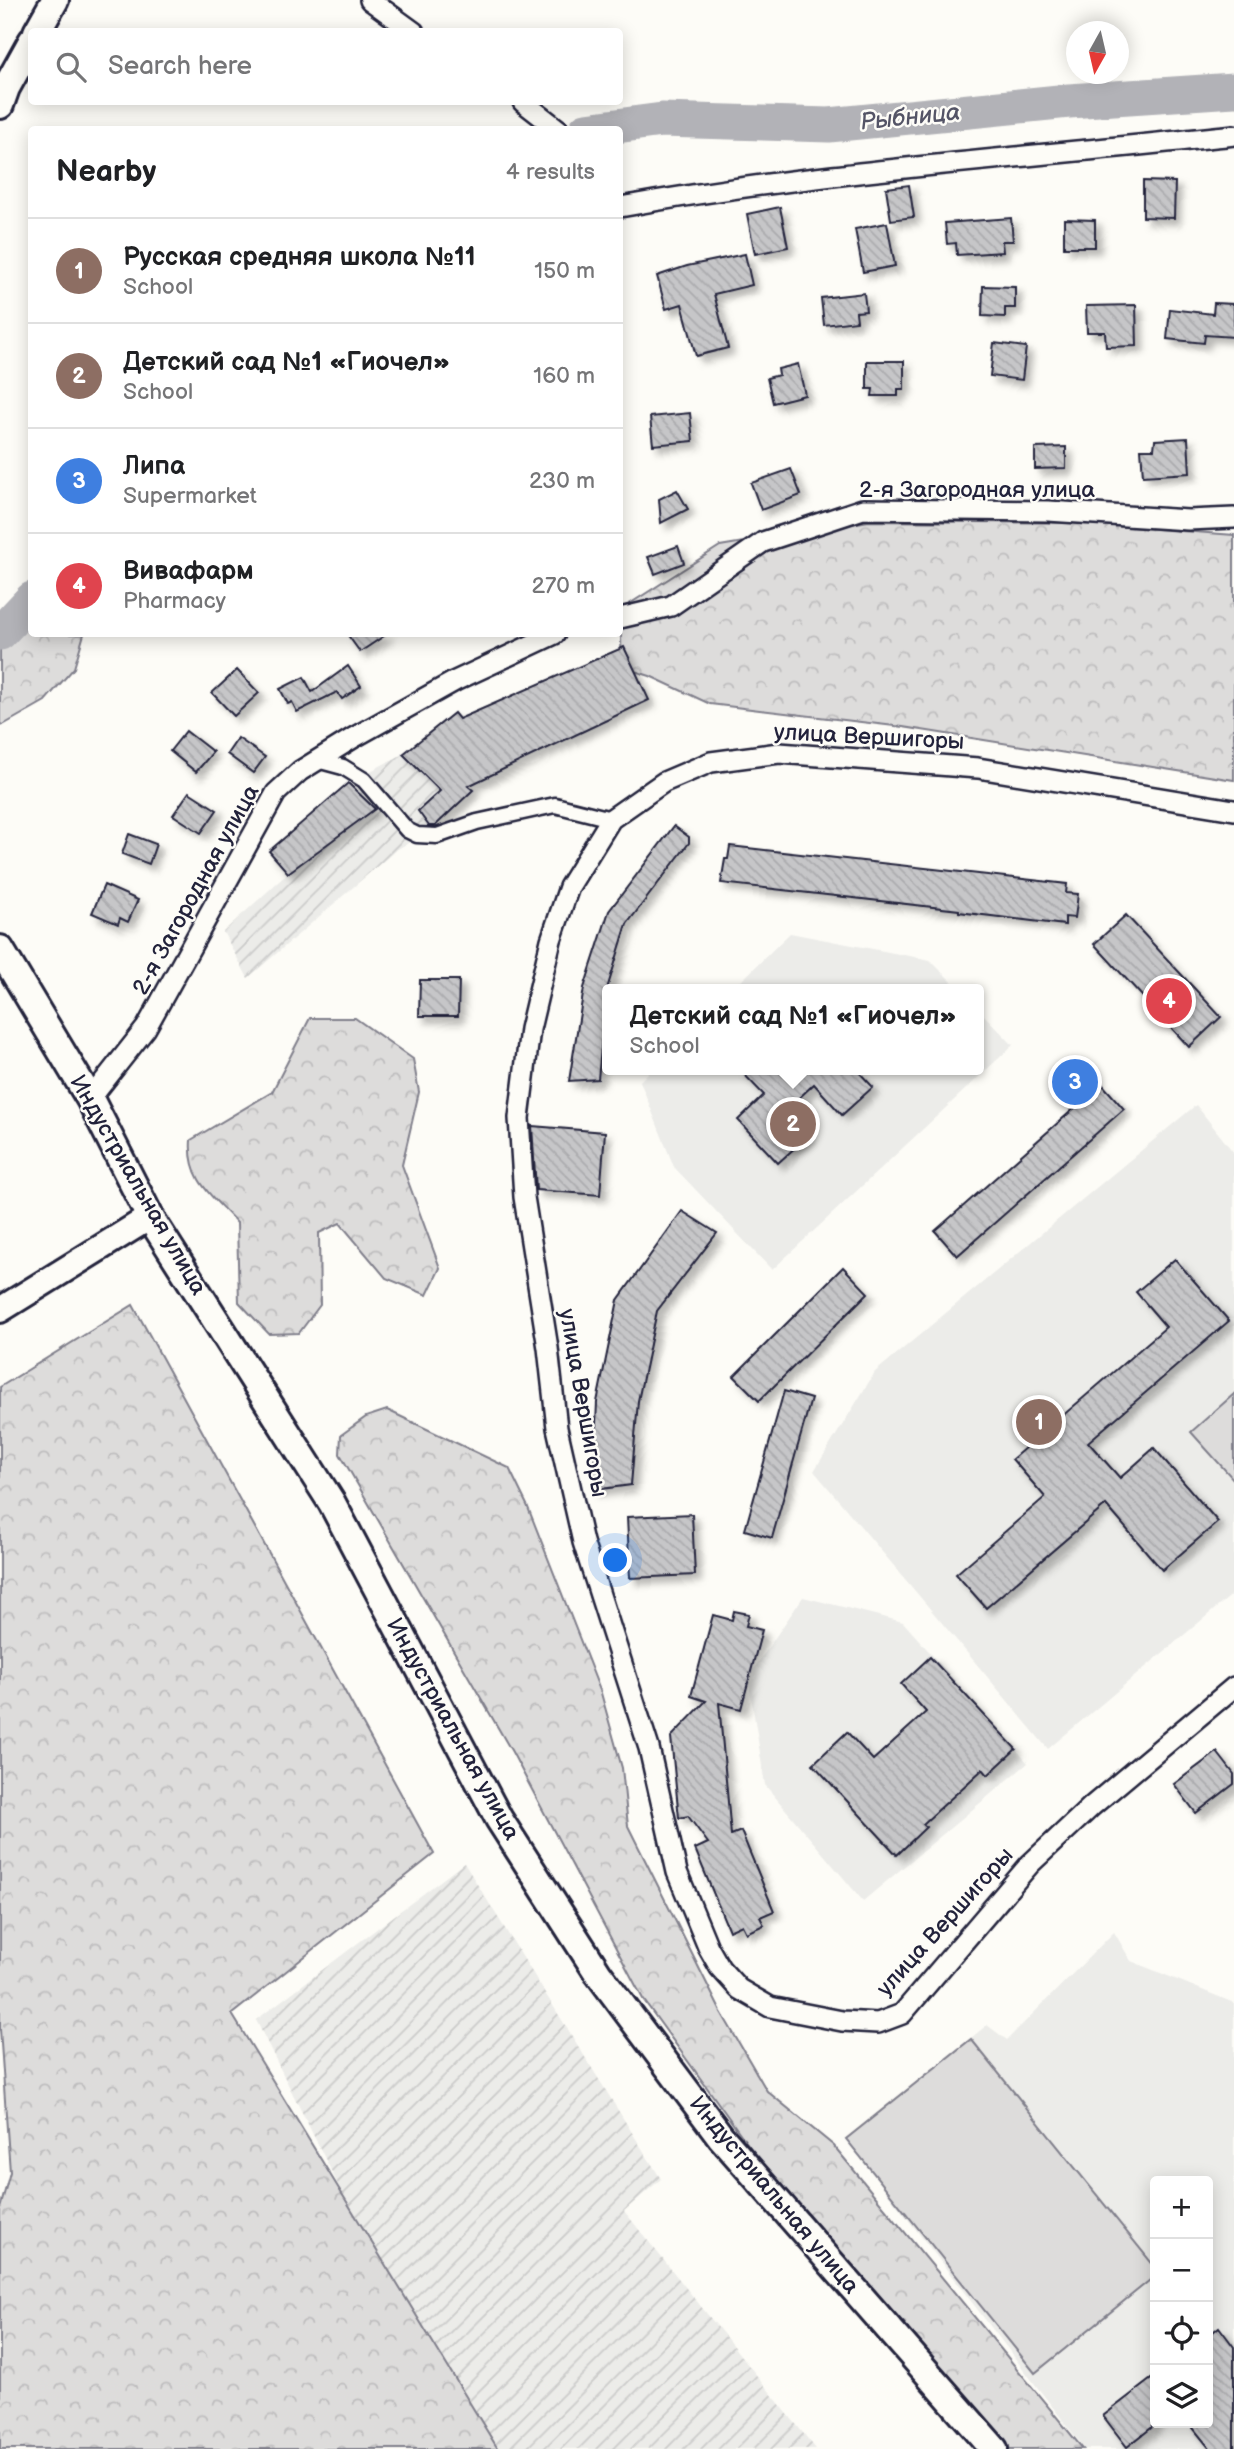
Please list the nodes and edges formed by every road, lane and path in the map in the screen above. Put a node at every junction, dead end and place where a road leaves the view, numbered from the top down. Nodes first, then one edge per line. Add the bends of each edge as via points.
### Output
1 (55, 0) edge
2 (370, 0) edge
3 (39, 28) edge
4 (408, 28) edge
5 (28, 48) edge
6 (0, 105) edge
7 (531, 106) edge
8 (554, 126) edge
9 (1234, 135) edge
10 (623, 206) edge
11 (1234, 518) edge
12 (623, 617) edge
13 (549, 637) edge
14 (317, 760) junction
15 (1234, 810) edge
16 (611, 819) junction
17 (0, 949) edge
18 (90, 1099) junction
19 (150, 1216) junction
20 (0, 1310) edge
21 (1234, 1687) edge
22 (994, 2449) edge

1 - 3 main road
2 - 4 street
5 - 6 main road
7 - 8 street
9 - 10 street via 854,174
11 - 12 street, 2-я Загородная улица via 863,509 762,542 671,606
13 - 14 street, 2-я Загородная улица via 455,681
14 - 16 street via 343,767 364,780 407,830 417,835 437,836 555,805
14 - 18 street, 2-я Загородная улица via 276,793 146,1028
15 - 16 street, улица Вершигоры via 978,768 779,753 711,762 664,782
16 - 21 street, улица Вершигоры via 569,887 530,1029 519,1118 524,1197 557,1428 583,1542 649,1748 677,1872 720,1968 739,1989 770,2007 878,2023 902,2014 1030,1864
17 - 18 main road, Индустриальная улица
18 - 19 main road, Индустриальная улица
19 - 20 street
19 - 22 main road, Индустриальная улица via 332,1503 499,1819 598,1973 721,2137

